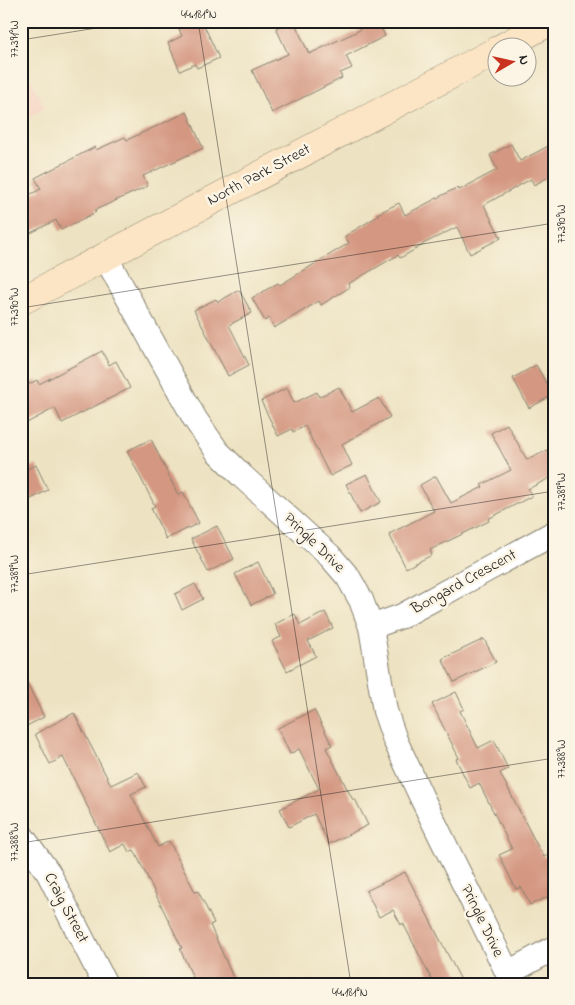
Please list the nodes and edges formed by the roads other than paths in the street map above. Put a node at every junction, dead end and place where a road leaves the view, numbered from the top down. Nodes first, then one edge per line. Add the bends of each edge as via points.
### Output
1 (551, 21) edge
2 (520, 38) edge
3 (488, 55) edge
4 (105, 256) junction
5 (21, 301) edge
6 (554, 533) edge
7 (371, 627) junction
8 (21, 835) edge
9 (554, 948) edge
10 (510, 978) edge
11 (106, 984) edge

1 - 2 street
3 - 4 street, North Park Street
4 - 5 street, North Park Street
4 - 7 street, Pringle Drive via 195,419 217,450 330,556 348,577
6 - 7 street, Bongard Crescent via 402,616
7 - 10 street, Pringle Drive via 385,711 395,740
8 - 11 street, Craig Street via 48,872
9 - 10 street

